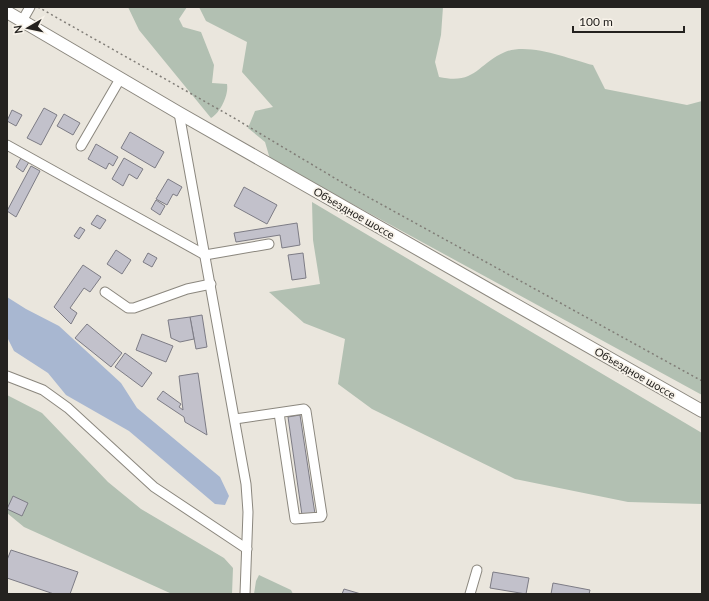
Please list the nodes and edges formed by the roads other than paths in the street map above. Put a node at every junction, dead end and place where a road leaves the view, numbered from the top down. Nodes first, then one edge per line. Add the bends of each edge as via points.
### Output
1 (30, 7) edge
2 (7, 12) edge
3 (22, 21) junction
4 (120, 79) junction
5 (180, 114) junction
6 (7, 145) edge
7 (82, 146) dead end
8 (269, 244) dead end
9 (205, 254) junction
10 (211, 284) junction
11 (105, 292) dead end
12 (7, 376) edge
13 (702, 411) edge
14 (279, 413) junction
15 (235, 419) junction
16 (247, 549) junction
17 (477, 570) dead end
18 (245, 594) edge
19 (470, 594) edge

1 - 3 street
2 - 3 main road, Объездное шоссе
3 - 4 main road, Объездное шоссе
4 - 5 main road, Объездное шоссе
4 - 7 street
5 - 9 street
5 - 13 main road, Объездное шоссе
6 - 9 street
8 - 9 street
9 - 10 street
10 - 11 street via 187,289 134,308 128,308
10 - 15 street
12 - 16 street via 43,390 68,408 154,487
14 - 14 street via 306,410 321,517 295,519
14 - 15 street
15 - 16 street via 246,484
16 - 18 street
17 - 19 street

